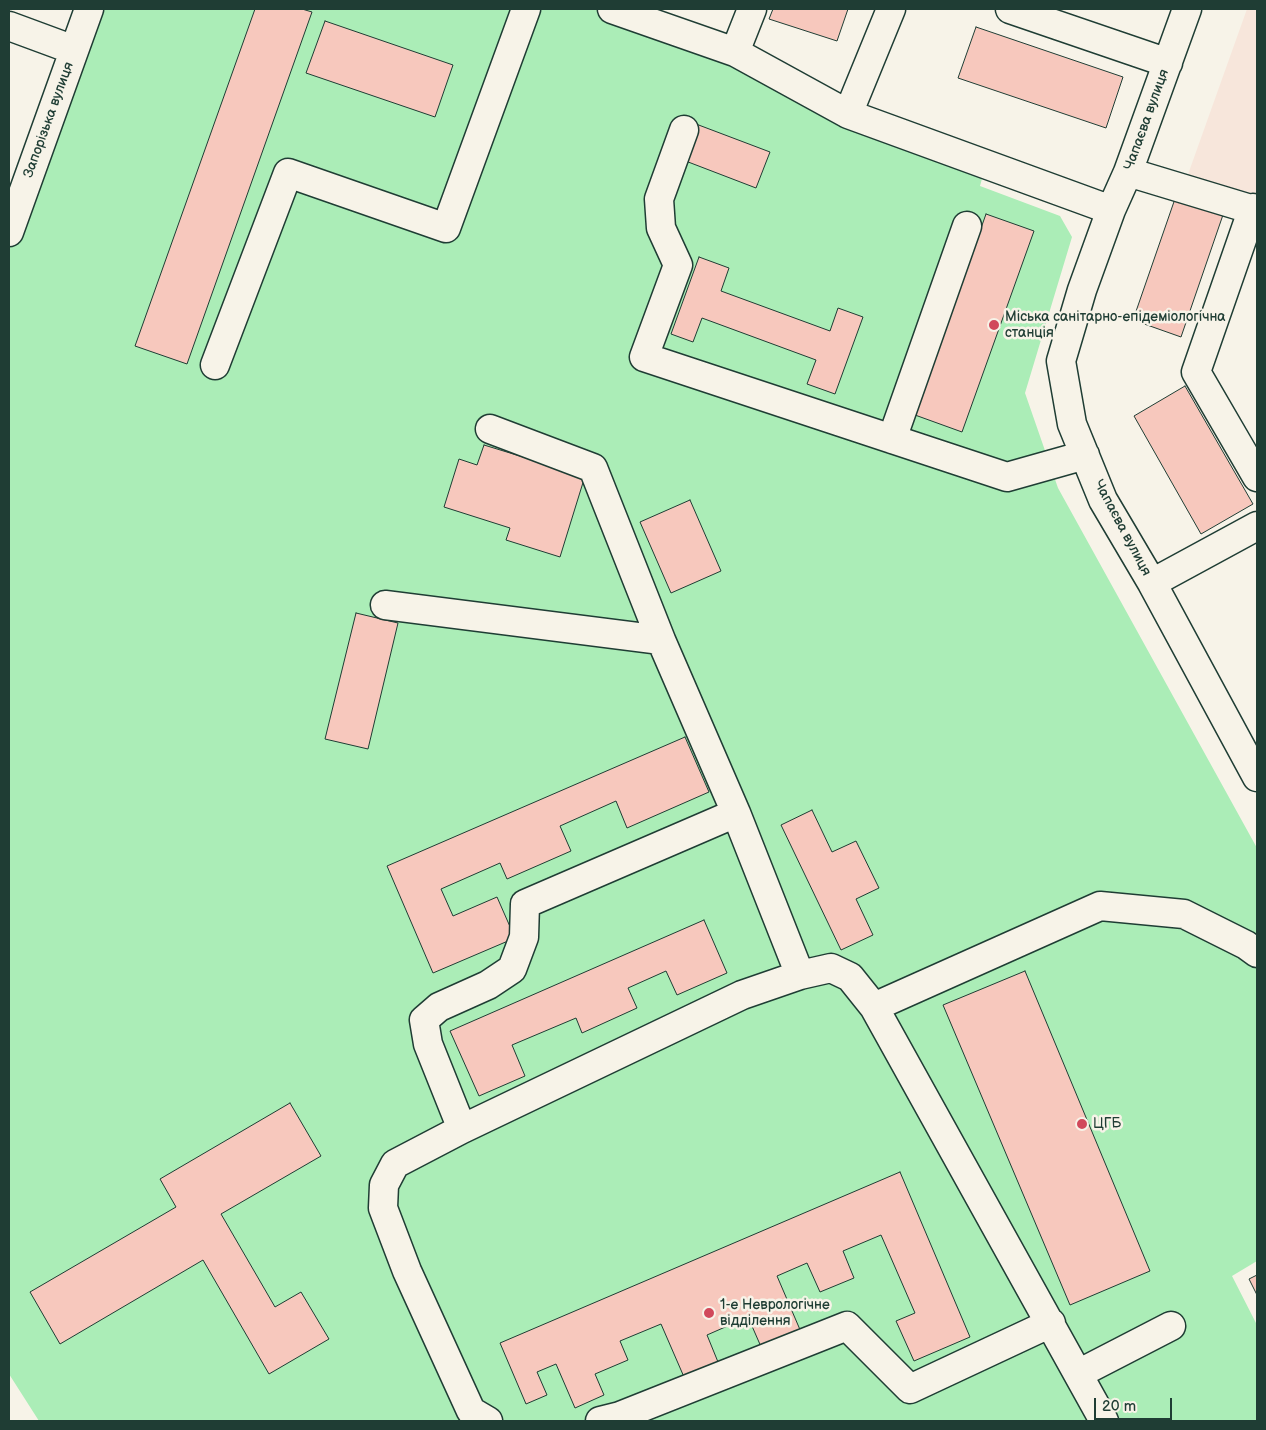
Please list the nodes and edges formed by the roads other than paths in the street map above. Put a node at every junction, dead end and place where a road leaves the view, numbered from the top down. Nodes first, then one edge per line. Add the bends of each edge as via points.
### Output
1 (89, 9) edge
2 (526, 9) edge
3 (612, 9) edge
4 (752, 9) edge
5 (891, 9) edge
6 (1010, 9) edge
7 (1187, 9) edge
8 (1064, 18) edge
9 (9, 26) edge
10 (74, 50) junction
11 (734, 52) junction
12 (1168, 64) junction
13 (848, 114) junction
14 (684, 130) dead end
15 (1128, 172) junction
16 (1111, 210) junction
17 (1255, 210) edge
18 (967, 226) dead end
19 (9, 232) edge
20 (215, 365) dead end
21 (490, 429) dead end
22 (892, 439) junction
23 (1085, 455) junction
24 (1257, 477) edge
25 (1257, 526) edge
26 (1152, 583) junction
27 (385, 605) dead end
28 (661, 640) junction
29 (1257, 777) edge
30 (736, 813) junction
31 (1257, 953) edge
32 (800, 975) junction
33 (874, 1007) junction
34 (462, 1130) junction
35 (1051, 1323) junction
36 (1171, 1326) dead end
37 (1078, 1374) junction
38 (488, 1421) edge
39 (600, 1421) edge
40 (1104, 1421) edge

1 - 10 street, Запорізька вулиця
2 - 20 street via 446,228 288,173
3 - 11 street
4 - 11 street
5 - 13 street
6 - 8 street
7 - 12 street, Чапаєва вулиця
8 - 12 street
9 - 10 street
10 - 19 street, Запорізька вулиця
11 - 13 street
12 - 15 street, Чапаєва вулиця
13 - 16 street
14 - 22 street via 659,199 661,228 678,265 644,357
15 - 16 street, Чапаєва вулиця
15 - 17 street
16 - 23 street, Чапаєва вулиця via 1061,361 1072,424
17 - 24 street via 1196,372
18 - 22 street
21 - 28 street via 593,468
22 - 23 street via 1007,477
23 - 26 street, Чапаєва вулиця via 1103,500
25 - 26 street
26 - 29 street, Чапаєва вулиця
27 - 28 street
28 - 30 street
30 - 32 street
30 - 34 street via 526,904 524,937 512,969 488,985 439,1007 424,1020 428,1044
31 - 33 street via 1184,914 1100,906
32 - 33 street via 832,968 850,977
32 - 34 street via 742,995
33 - 35 street
34 - 38 street via 394,1164 384,1186 383,1208 406,1271 471,1411
35 - 37 street
35 - 39 street via 910,1389 847,1326 620,1416
36 - 37 street
37 - 40 street

